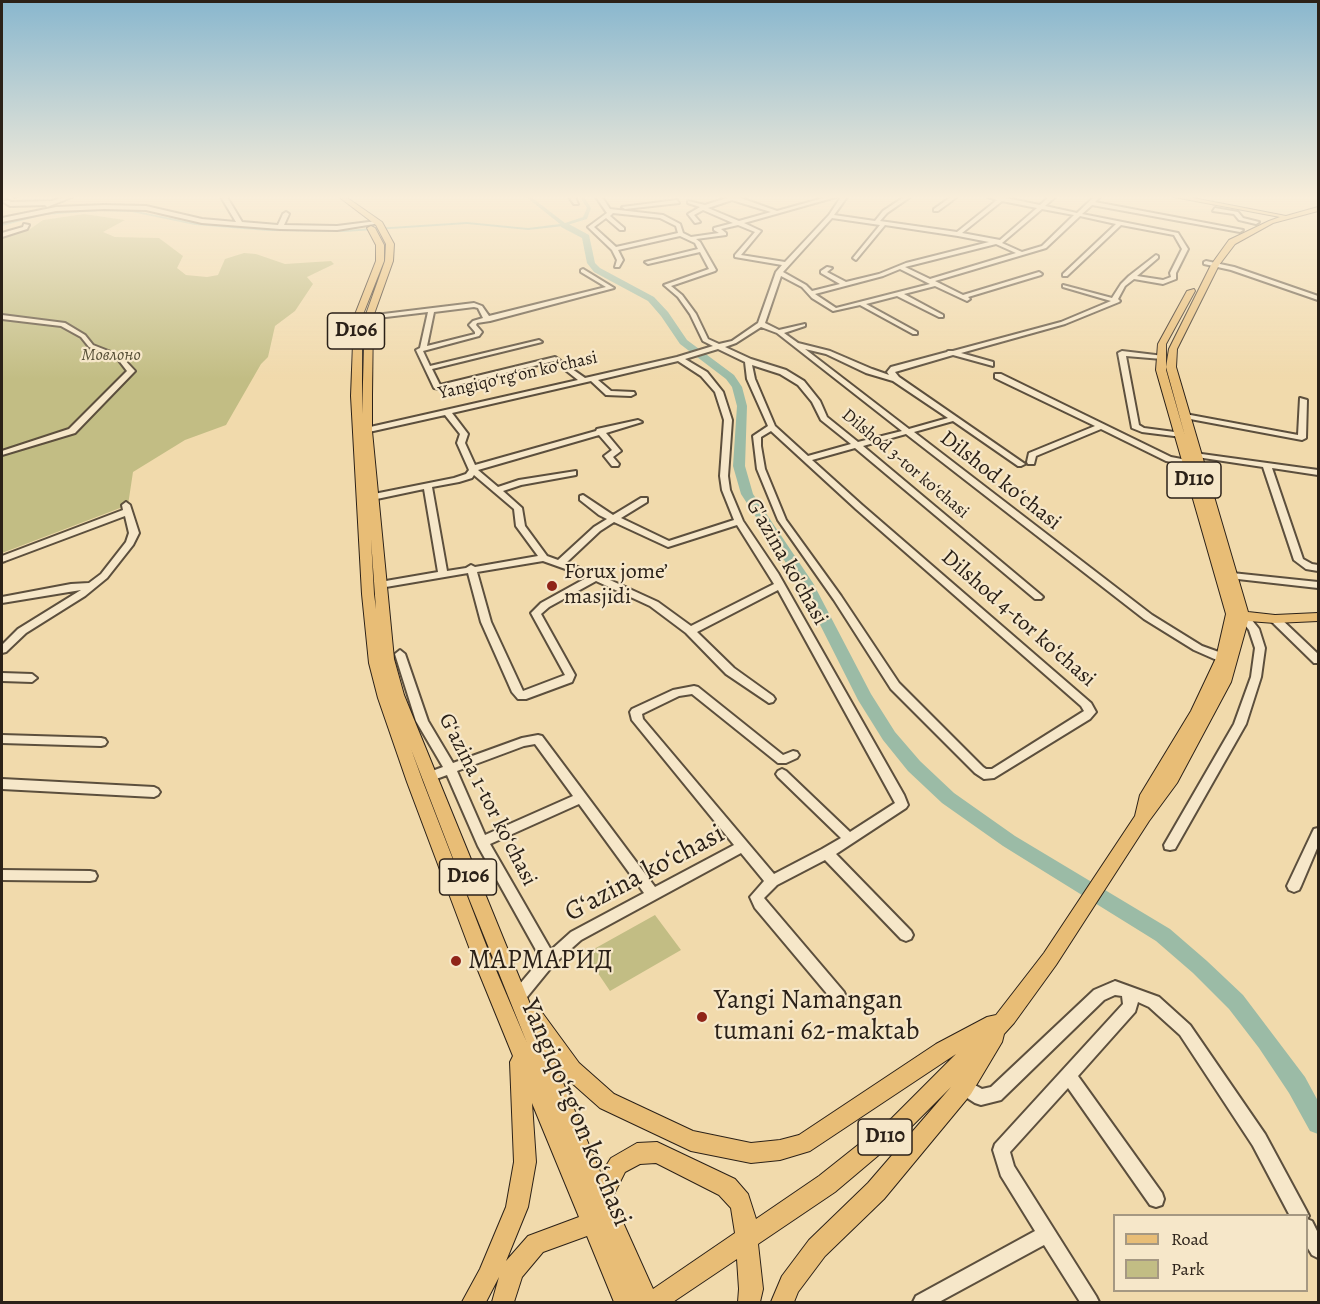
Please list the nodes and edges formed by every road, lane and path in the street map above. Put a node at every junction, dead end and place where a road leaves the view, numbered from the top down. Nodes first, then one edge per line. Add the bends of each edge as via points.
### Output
1 (380, 258) edge
2 (389, 258) edge
3 (619, 258) edge
4 (666, 258) edge
5 (706, 258) edge
6 (748, 258) edge
7 (792, 258) edge
8 (935, 258) edge
9 (1010, 258) edge
10 (1083, 258) edge
11 (1155, 258) edge
12 (1181, 258) edge
13 (1215, 258) edge
14 (1217, 258) edge
15 (648, 262) dead end
16 (1213, 262) junction
17 (786, 264) junction
18 (617, 266) dead end
19 (900, 267) junction
20 (829, 268) dead end
21 (583, 271) dead end
22 (779, 272) junction
23 (1039, 274) dead end
24 (1065, 275) dead end
25 (1131, 278) junction
26 (932, 282) junction
27 (845, 284) junction
28 (1065, 286) dead end
29 (812, 293) junction
30 (899, 294) junction
31 (1318, 298) edge
32 (1114, 300) junction
33 (862, 304) junction
34 (431, 312) junction
35 (941, 316) dead end
36 (2, 317) edge
37 (369, 317) junction
38 (488, 320) junction
39 (1179, 322) junction
40 (761, 324) junction
41 (803, 325) dead end
42 (779, 332) junction
43 (915, 333) dead end
44 (539, 342) dead end
45 (794, 344) junction
46 (423, 347) junction
47 (716, 349) junction
48 (949, 352) junction
49 (1162, 357) junction
50 (679, 359) junction
51 (748, 361) junction
52 (990, 364) dead end
53 (429, 368) junction
54 (998, 376) dead end
55 (587, 379) junction
56 (896, 379) junction
57 (630, 394) dead end
58 (1303, 400) dead end
59 (447, 412) junction
60 (1185, 416) junction
61 (953, 419) junction
62 (638, 422) dead end
63 (1102, 426) junction
64 (772, 427) junction
65 (600, 431) junction
66 (362, 432) junction
67 (907, 432) junction
68 (1179, 435) junction
69 (857, 445) junction
70 (2, 453) edge
71 (1191, 457) junction
72 (806, 459) junction
73 (1031, 462) dead end
74 (615, 464) dead end
75 (1021, 464) dead end
76 (1268, 465) junction
77 (473, 470) junction
78 (1318, 472) edge
79 (573, 473) dead end
80 (428, 488) junction
81 (497, 490) junction
82 (372, 497) junction
83 (583, 498) dead end
84 (644, 500) dead end
85 (612, 519) junction
86 (739, 521) junction
87 (544, 558) junction
88 (2, 559) edge
89 (560, 563) junction
90 (471, 568) junction
91 (1318, 568) edge
92 (443, 573) junction
93 (1232, 576) junction
94 (596, 577) junction
95 (380, 585) junction
96 (779, 585) junction
97 (1318, 585) edge
98 (94, 586) junction
99 (1038, 597) dead end
100 (2, 600) edge
101 (1238, 615) junction
102 (1318, 617) edge
103 (1275, 619) junction
104 (690, 631) junction
105 (2, 650) edge
106 (400, 654) dead end
107 (1223, 658) junction
108 (1318, 660) edge
109 (2, 677) edge
110 (32, 678) dead end
111 (769, 699) dead end
112 (2, 739) edge
113 (101, 742) dead end
114 (793, 755) dead end
115 (450, 769) junction
116 (782, 774) dead end
117 (428, 777) junction
118 (2, 784) edge
119 (154, 792) dead end
120 (582, 797) junction
121 (1143, 817) junction
122 (1318, 833) edge
123 (850, 839) junction
124 (482, 842) junction
125 (1170, 845) dead end
126 (743, 846) junction
127 (827, 853) junction
128 (2, 875) edge
129 (90, 876) dead end
130 (772, 881) junction
131 (1294, 886) dead end
132 (653, 894) junction
133 (906, 934) dead end
134 (549, 960) junction
135 (1127, 991) junction
136 (518, 997) junction
137 (839, 997) dead end
138 (1007, 1017) junction
139 (519, 1051) junction
140 (1068, 1075) junction
141 (964, 1086) junction
142 (601, 1196) junction
143 (1156, 1199) dead end
144 (1299, 1214) edge
145 (593, 1223) junction
146 (1308, 1231) edge
147 (1047, 1234) junction
148 (748, 1239) junction
149 (1318, 1249) edge
150 (474, 1302) edge
151 (503, 1302) edge
152 (625, 1302) edge
153 (647, 1302) edge
154 (654, 1302) edge
155 (749, 1302) edge
156 (782, 1302) edge
157 (922, 1302) edge
158 (1090, 1302) edge

1 - 66 main road, D106 via 356,326
2 - 37 main road, D106
3 - 18 street
4 - 15 street
5 - 47 street, Dilshod 3-tor koʻchasi via 712,272 667,285 680,296 705,340
6 - 17 street
7 - 17 street
8 - 19 street
9 - 26 street
10 - 24 street
11 - 25 street
12 - 25 street via 1172,280
13 - 16 main road, D110
14 - 16 main road, D110
16 - 31 street
16 - 39 main road, D110
17 - 22 street
19 - 26 street
19 - 27 street
20 - 27 street via 823,272
21 - 38 street via 611,288
22 - 29 street
22 - 40 street
23 - 26 street via 964,298
25 - 32 street
26 - 30 street
27 - 29 street
28 - 32 street
29 - 33 street via 835,310
30 - 33 street
30 - 35 street
32 - 48 street via 1119,303 1063,323
33 - 43 street
34 - 37 street
34 - 38 street via 474,305 480,307
34 - 46 street
36 - 70 street via 63,324 91,346 119,357 130,371 72,431
37 - 66 main road, D106
38 - 46 street via 472,323 477,335
39 - 49 main road, D110 via 1162,344
39 - 60 main road, D110 via 1171,367
40 - 42 street, Dilshod koʻchasi
40 - 47 street, Yangiqoʻrgʻon koʻchasi via 745,337
41 - 42 street
42 - 45 street, Dilshod koʻchasi
44 - 53 street
45 - 56 street via 828,352 869,372
45 - 67 street, Dilshod koʻchasi
46 - 53 street via 419,350
47 - 50 street, Yangiqoʻrgʻon koʻchasi
47 - 51 street, Dilshod 3-tor koʻchasi
48 - 52 street
48 - 56 street via 894,369 891,372
49 - 68 main road, D110 via 1161,370
49 - 68 street via 1122,353 1135,426
50 - 55 street, Yangiqoʻrgʻon koʻchasi
50 - 86 street, G'azina ko'chasi via 704,374 719,392 728,420 725,483
51 - 64 street, Dilshod 4-tor koʻchasi via 751,380
51 - 69 street, Dilshod 3-tor koʻchasi via 783,372 801,383 824,418
53 - 55 street via 441,387 555,359
54 - 63 street
55 - 57 street via 609,393
55 - 59 street, Yangiqoʻrgʻon koʻchasi
56 - 61 street
58 - 60 street via 1302,438
59 - 66 street, Yangiqoʻrgʻon koʻchasi
59 - 77 street via 464,434 461,443
60 - 71 main road, D110
61 - 67 street
61 - 75 street
62 - 65 street
63 - 71 street via 1169,459
63 - 73 street via 1032,455
64 - 72 street, Dilshod 4-tor koʻchasi
64 - 72 street, Dilshod 4-tor koʻchasi via 757,436 757,446 761,469 782,520 896,686 979,770 994,773 1090,712 1085,703
65 - 74 street via 617,451 608,456
65 - 77 street
66 - 82 main road, Yangiqoʻrgʻon koʻchasi / D106
66 - 139 main road, Yangiqoʻrgʻon koʻchasi / D106 via 375,663 415,782
67 - 69 street
67 - 107 street, Dilshod koʻchasi via 1148,617 1198,648
68 - 71 main road, D110
69 - 72 street
69 - 99 street, Dilshod 3-tor koʻchasi
71 - 76 street
71 - 93 main road, D110
71 - 101 main road, D110
76 - 78 street
76 - 91 street via 1299,560
77 - 80 street via 464,478
77 - 81 street
79 - 81 street
80 - 82 street
80 - 92 street
81 - 87 street via 518,508 521,526
82 - 95 main road, Yangiqoʻrgʻon koʻchasi / D106
83 - 85 street
84 - 85 street
85 - 86 street via 668,544
85 - 89 street
86 - 96 street, G'azina ko'chasi
87 - 89 street
87 - 90 street
88 - 98 street via 126,508 134,527 130,543
89 - 94 street
90 - 92 street
90 - 94 street via 486,622 522,696 570,675 536,613
92 - 95 street
93 - 97 street
93 - 101 main road, D110
94 - 104 street via 654,604
95 - 117 main road, Yangiqoʻrgʻon koʻchasi / D106 via 387,659
96 - 104 street
96 - 123 street, G'azina ko'chasi via 900,798 902,806
98 - 100 street
98 - 105 street via 52,610
101 - 103 main road
101 - 107 main road, D110
101 - 121 main road, D110 via 1232,662 1214,705 1172,779
101 - 125 street via 1254,629 1260,648 1256,677 1240,724
102 - 103 main road
103 - 108 street
104 - 111 street via 730,671
106 - 115 street, Gʻazina 1-tor koʻchasi via 422,721
107 - 121 main road, D110 via 1198,712 1148,795
109 - 110 street
112 - 113 street
114 - 126 street via 782,760 693,690 636,712
115 - 117 street
115 - 120 street via 538,739
115 - 124 street, Gʻazina 1-tor koʻchasi
116 - 123 street
117 - 136 main road, Yangiqoʻrgʻon koʻchasi / D106
118 - 119 street
120 - 124 street
120 - 132 street
121 - 138 main road, D110
122 - 131 street
123 - 127 street
124 - 134 street, Gʻazina 1-tor koʻchasi
126 - 130 street, Gʻazina koʻchasi
126 - 132 street, Gʻazina koʻchasi
127 - 130 street
127 - 133 street
128 - 129 street
130 - 137 street via 757,897 760,904
132 - 134 street, Gʻazina koʻchasi via 576,936
134 - 136 street, Gʻazina koʻchasi
135 - 140 street via 1130,1007
135 - 141 street via 1115,988 1100,995 995,1094 981,1097
135 - 144 street via 1154,1002 1185,1030 1259,1140
136 - 138 main road via 572,1070 607,1101 691,1141 751,1153 803,1143 943,1051
136 - 142 main road, Yangiqoʻrgʻon koʻchasi / D106
138 - 141 main road
138 - 148 main road, D110 via 899,1125 827,1184
139 - 145 main road, Yangiqoʻrgʻon koʻchasi / D106
139 - 150 main road via 525,1162 517,1207
140 - 143 street
140 - 147 street via 1001,1150 1007,1170
141 - 156 main road via 876,1191 817,1248 790,1284
142 - 148 main road via 618,1165 637,1154 657,1152 727,1187 740,1202
142 - 153 main road, Yangiqoʻrgʻon koʻchasi / D106
145 - 151 main road via 537,1244 513,1270
145 - 152 main road, Yangiqoʻrgʻon koʻchasi / D106
146 - 149 street
147 - 157 street
147 - 158 street
148 - 154 main road, D110
148 - 155 main road

